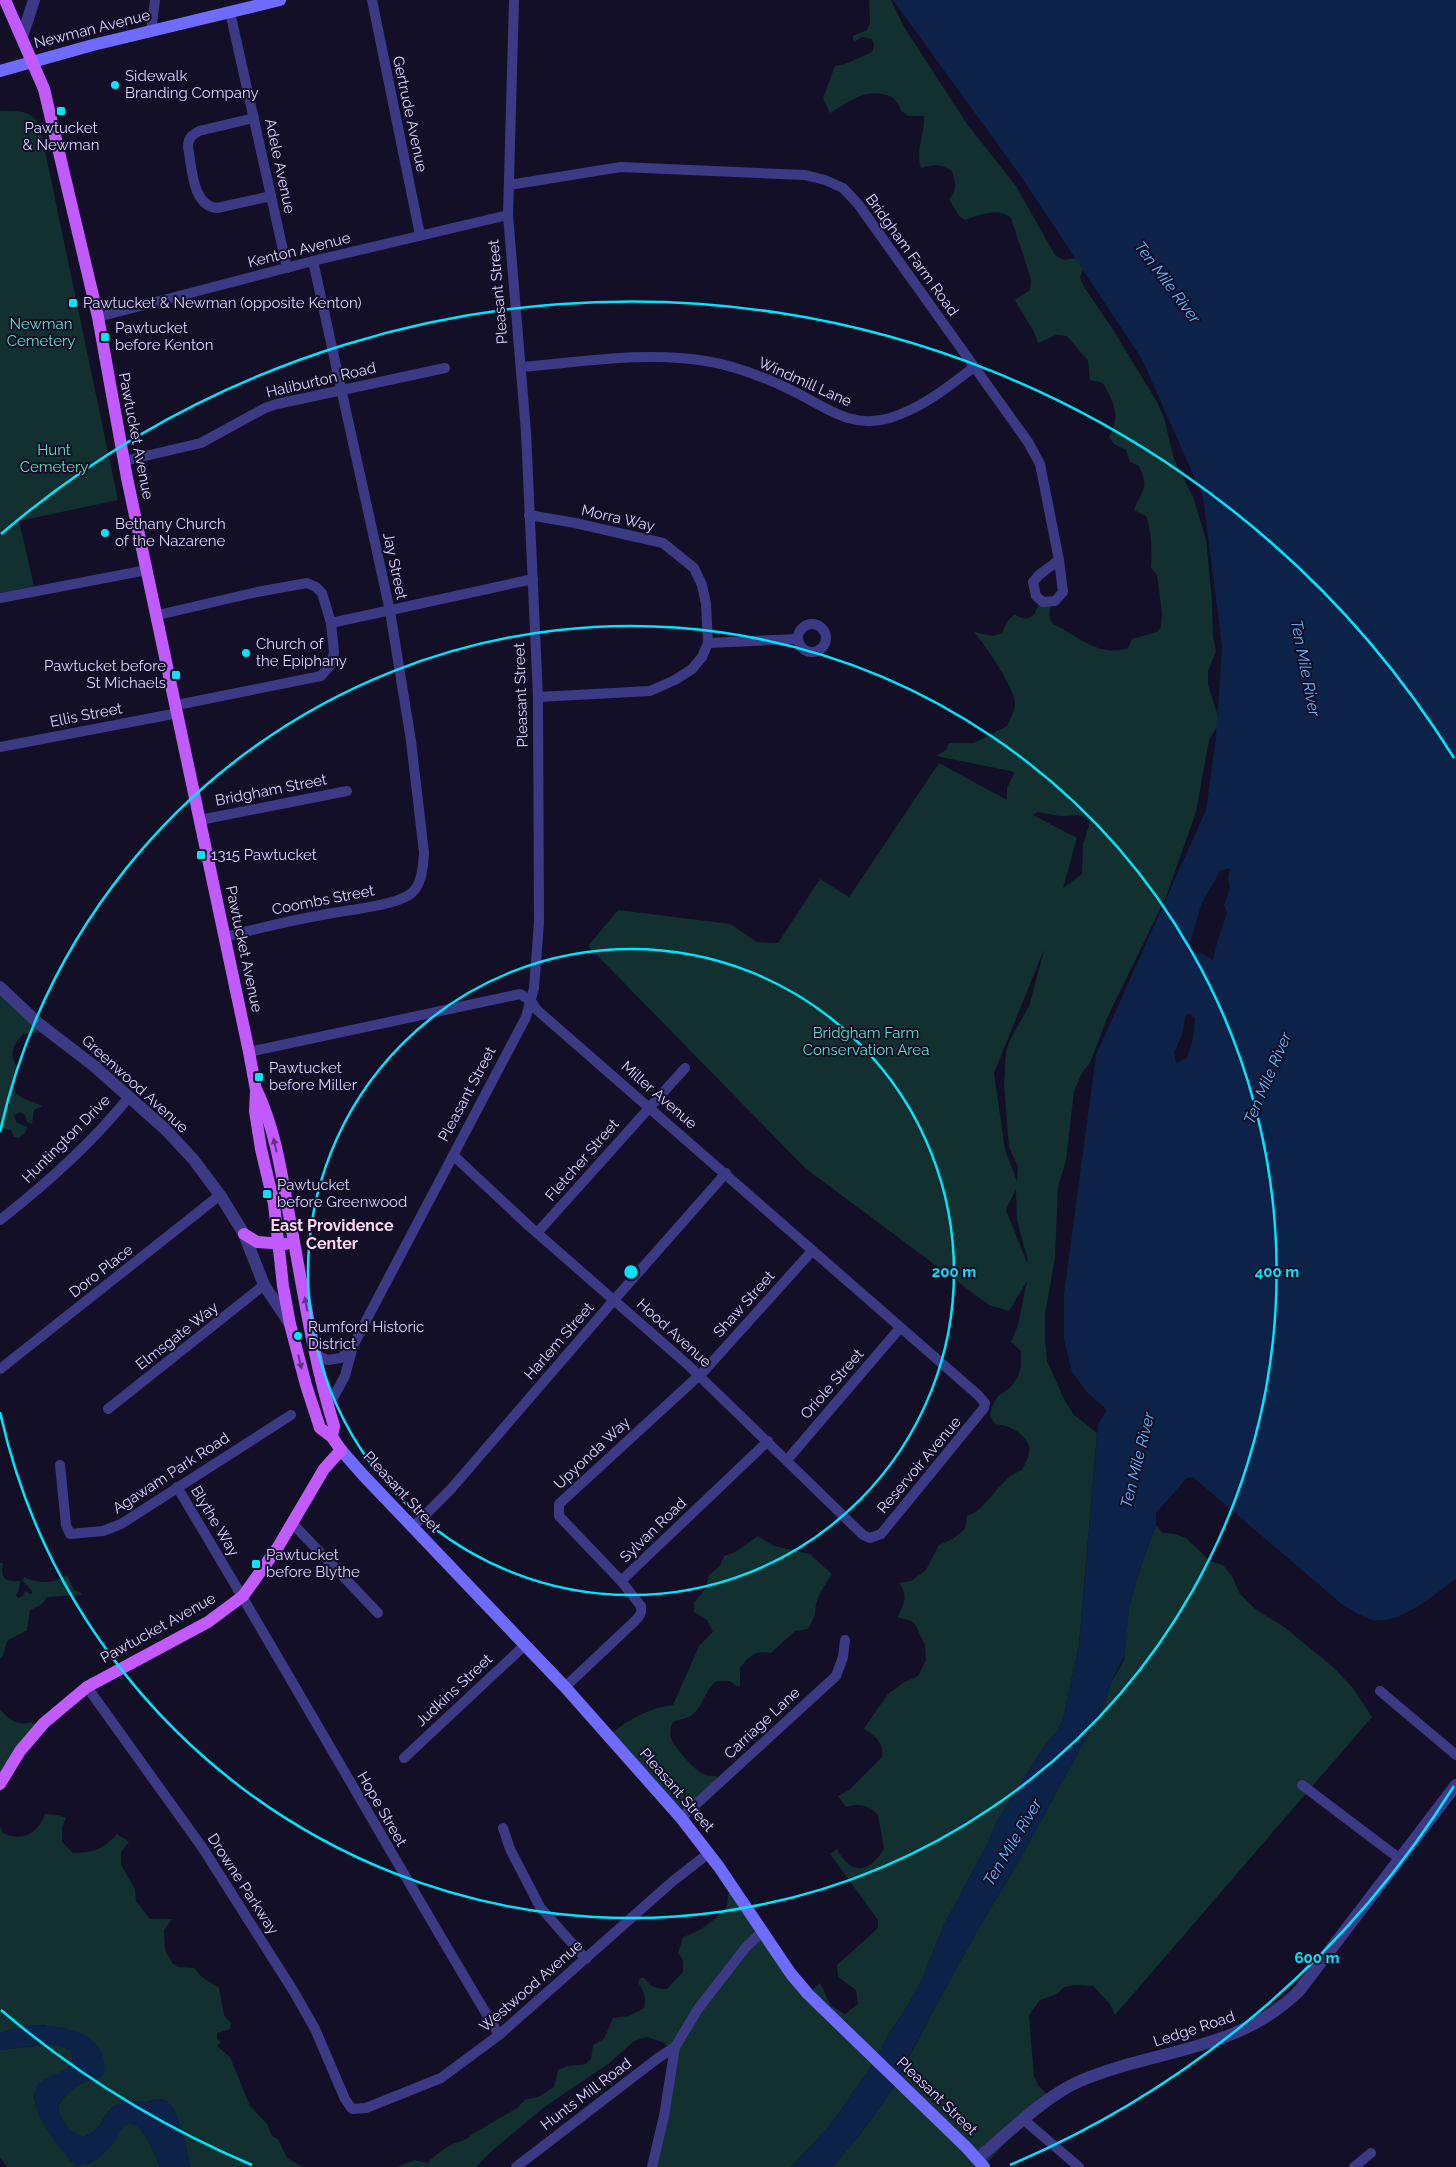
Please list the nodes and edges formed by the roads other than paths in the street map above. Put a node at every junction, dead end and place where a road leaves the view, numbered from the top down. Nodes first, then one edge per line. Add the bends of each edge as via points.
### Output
1 (6, 0) edge
2 (34, 0) edge
3 (155, 0) edge
4 (372, 0) edge
5 (514, 0) edge
6 (274, 1) edge
7 (230, 12) junction
8 (151, 31) junction
9 (22, 37) junction
10 (31, 61) junction
11 (0, 71) edge
12 (254, 118) junction
13 (509, 185) junction
14 (271, 196) junction
15 (508, 215) junction
16 (420, 235) junction
17 (314, 261) junction
18 (287, 268) junction
19 (98, 317) junction
20 (521, 367) junction
21 (974, 367) junction
22 (445, 368) dead end
23 (341, 390) junction
24 (124, 461) junction
25 (529, 515) junction
26 (1059, 560) dead end
27 (147, 570) junction
28 (533, 579) junction
29 (0, 598) edge
30 (390, 611) junction
31 (158, 615) junction
32 (331, 623) junction
33 (798, 639) dead end
34 (708, 643) junction
35 (538, 696) junction
36 (178, 709) junction
37 (0, 747) edge
38 (347, 790) dead end
39 (200, 820) junction
40 (420, 881) joint
41 (225, 937) junction
42 (0, 987) edge
43 (531, 1001) junction
44 (249, 1052) junction
45 (685, 1068) dead end
46 (256, 1090) junction
47 (129, 1097) junction
48 (648, 1106) junction
49 (453, 1155) junction
50 (726, 1173) junction
51 (220, 1195) junction
52 (0, 1220) edge
53 (537, 1232) junction
54 (244, 1234) junction
55 (294, 1243) junction
56 (280, 1245) junction
57 (812, 1251) junction
58 (264, 1285) junction
59 (614, 1300) junction
60 (290, 1324) junction
61 (900, 1328) junction
62 (353, 1346) junction
63 (316, 1355) junction
64 (0, 1369) edge
65 (698, 1375) junction
66 (986, 1404) joint
67 (328, 1407) junction
68 (108, 1409) dead end
69 (291, 1415) dead end
70 (332, 1437) junction
71 (768, 1441) junction
72 (341, 1450) junction
73 (787, 1460) junction
74 (60, 1465) dead end
75 (177, 1487) junction
76 (292, 1523) junction
77 (413, 1527) junction
78 (870, 1538) joint
79 (621, 1581) junction
80 (243, 1596) junction
81 (378, 1614) dead end
82 (845, 1640) dead end
83 (525, 1645) junction
84 (87, 1687) junction
85 (565, 1687) junction
86 (1380, 1691) dead end
87 (1456, 1755) edge
88 (404, 1758) dead end
89 (0, 1784) edge
90 (1302, 1785) dead end
91 (1456, 1785) edge
92 (682, 1818) junction
93 (503, 1828) dead end
94 (709, 1853) junction
95 (1400, 1859) junction
96 (762, 1932) junction
97 (586, 1959) junction
98 (499, 2035) junction
99 (675, 2047) junction
100 (352, 2109) joint
101 (1024, 2120) junction
102 (1370, 2153) dead end
103 (980, 2163) edge
104 (516, 2167) edge
105 (652, 2167) edge
106 (1079, 2167) edge
107 (1354, 2167) edge

1 - 9 main road, Pawtucket Avenue
2 - 9 street
3 - 8 street
4 - 16 street, Gertrude Avenue
5 - 13 street, Pleasant Street
6 - 7 main road, Newman Avenue
7 - 8 main road, Newman Avenue
7 - 12 street, Adele Avenue
8 - 10 main road, Newman Avenue
9 - 10 main road, Pawtucket Avenue
10 - 11 main road, Newman Avenue
10 - 19 main road, Pawtucket Avenue via 44,89
12 - 14 street, Adele Avenue
12 - 14 street via 192,135 188,147 198,195 209,207 217,208
13 - 15 street, Pleasant Street
13 - 21 street, Bridgham Farm Road via 621,167 805,175 826,180 843,188 858,204
14 - 18 street, Adele Avenue
15 - 16 street, Kenton Avenue
15 - 20 street, Pleasant Street
16 - 17 street, Kenton Avenue
17 - 18 street, Kenton Avenue
17 - 23 street, Jay Street
18 - 19 street, Kenton Avenue
19 - 24 main road, Pawtucket Avenue
20 - 21 street, Windmill Lane via 668,356 708,361 763,377 832,413 866,421 889,418 924,403
20 - 25 street, Pleasant Street
21 - 26 street, Bridgham Farm Road via 1040,464
22 - 23 street, Haliburton Road
23 - 24 street, Haliburton Road via 265,408 201,443
23 - 30 street, Jay Street
24 - 27 main road, Pawtucket Avenue
25 - 28 street, Pleasant Street
25 - 34 street, Morra Way via 663,543 694,568 702,585
27 - 29 street
27 - 31 main road, Pawtucket Avenue
28 - 30 street
28 - 35 street, Pleasant Street
30 - 32 street
30 - 40 street, Jay Street via 424,853
31 - 32 street, Ellis Street via 307,583 322,594
31 - 36 main road, Pawtucket Avenue
32 - 36 street, Ellis Street via 332,663 321,676
33 - 34 street
34 - 35 street via 692,670 650,691
35 - 43 street, Pleasant Street via 539,923
36 - 37 street, Ellis Street
36 - 39 main road, Pawtucket Avenue
38 - 39 street, Bridgham Street
39 - 41 main road, Pawtucket Avenue
40 - 41 street, Coombs Street via 410,895 398,900
41 - 44 main road, Pawtucket Avenue
42 - 47 street, Greenwood Avenue via 38,1023
43 - 44 street via 520,994
43 - 48 street, Miller Avenue via 537,1010
43 - 49 street, Pleasant Street via 522,1026
44 - 46 main road, Pawtucket Avenue
45 - 48 street, Fletcher Street
55 -> 46 main road, Pawtucket Avenue via 267,1111
46 - 56 main road, Pawtucket Avenue via 255,1111
47 - 51 street, Greenwood Avenue via 193,1159
47 - 52 street, Huntington Drive via 78,1152 35,1193
48 - 50 street, Miller Avenue
48 - 53 street, Fletcher Street
49 - 53 street, Hood Avenue
49 - 62 street, Pleasant Street
50 - 57 street, Miller Avenue
50 - 59 street, Harlem Street
51 - 54 street, Greenwood Avenue
51 - 64 street, Doro Place
53 - 59 street, Hood Avenue
54 - 56 main road via 257,1242
54 - 58 street, Greenwood Avenue
55 - 56 main road
63 -> 55 main road, Pawtucket Avenue
56 - 60 main road, Pawtucket Avenue
57 - 61 street, Miller Avenue
57 - 65 street, Shaw Street
58 - 60 street, Greenwood Avenue
58 - 68 street, Elmsgate Way
59 - 65 street, Hood Avenue
59 - 77 street, Harlem Street via 451,1490
60 -> 70 main road, Pawtucket Avenue via 320,1428
61 - 66 street, Miller Avenue
61 - 73 street, Oriole Street
62 - 63 street, Pleasant Street via 341,1358 328,1360
62 - 67 street, Pleasant Street via 345,1376
63 - 67 main road, Pawtucket Avenue
65 - 71 street, Hood Avenue
65 - 79 street, Upyonda Way via 559,1504 559,1516
66 - 78 street, Reservoir Avenue via 881,1534
67 - 70 main road, Pawtucket Avenue via 334,1426
69 - 75 street, Agawam Park Road
70 - 72 main road, Pawtucket Avenue
71 - 73 street, Hood Avenue
71 - 79 street, Sylvan Road
72 - 76 main road, Pawtucket Avenue via 324,1469
72 - 77 main road, Pleasant Street
73 - 78 street, Hood Avenue via 863,1535
74 - 75 street, Agawam Park Road via 66,1525 70,1534 103,1531 121,1524
75 - 80 street, Blythe Way
76 - 80 main road, Pawtucket Avenue
76 - 81 street
77 - 83 main road, Pleasant Street
79 - 85 street, Sylvan Road via 641,1606 640,1616
80 - 84 main road, Pawtucket Avenue via 208,1622
80 - 98 street, Hope Street
82 - 92 street, Carriage Lane via 836,1676
83 - 85 main road, Pleasant Street
83 - 88 street, Judkins Street
84 - 89 main road, Pawtucket Avenue via 44,1723 20,1751
84 - 100 street, Drowne Parkway via 202,1847 294,1992
85 - 92 main road, Pleasant Street
86 - 87 street
90 - 95 street
91 - 95 street, Ledge Road
92 - 94 main road, Pleasant Street
93 - 97 street via 510,1849 540,1907
94 - 96 main road, Pleasant Street
94 - 97 street, Westwood Avenue
95 - 101 street, Ledge Road via 1299,1991 1276,2011 1254,2026 1226,2038 1078,2082
96 - 99 street, Hunts Mill Road via 698,2010
96 - 103 main road, Pleasant Street via 808,1994
97 - 98 street, Westwood Avenue
98 - 100 street, Westwood Avenue via 441,2078 366,2108
99 - 104 street, Hunts Mill Road
99 - 105 street, Hunts Mill Road
101 - 103 street, Ledge Road
101 - 106 street
102 - 107 street

